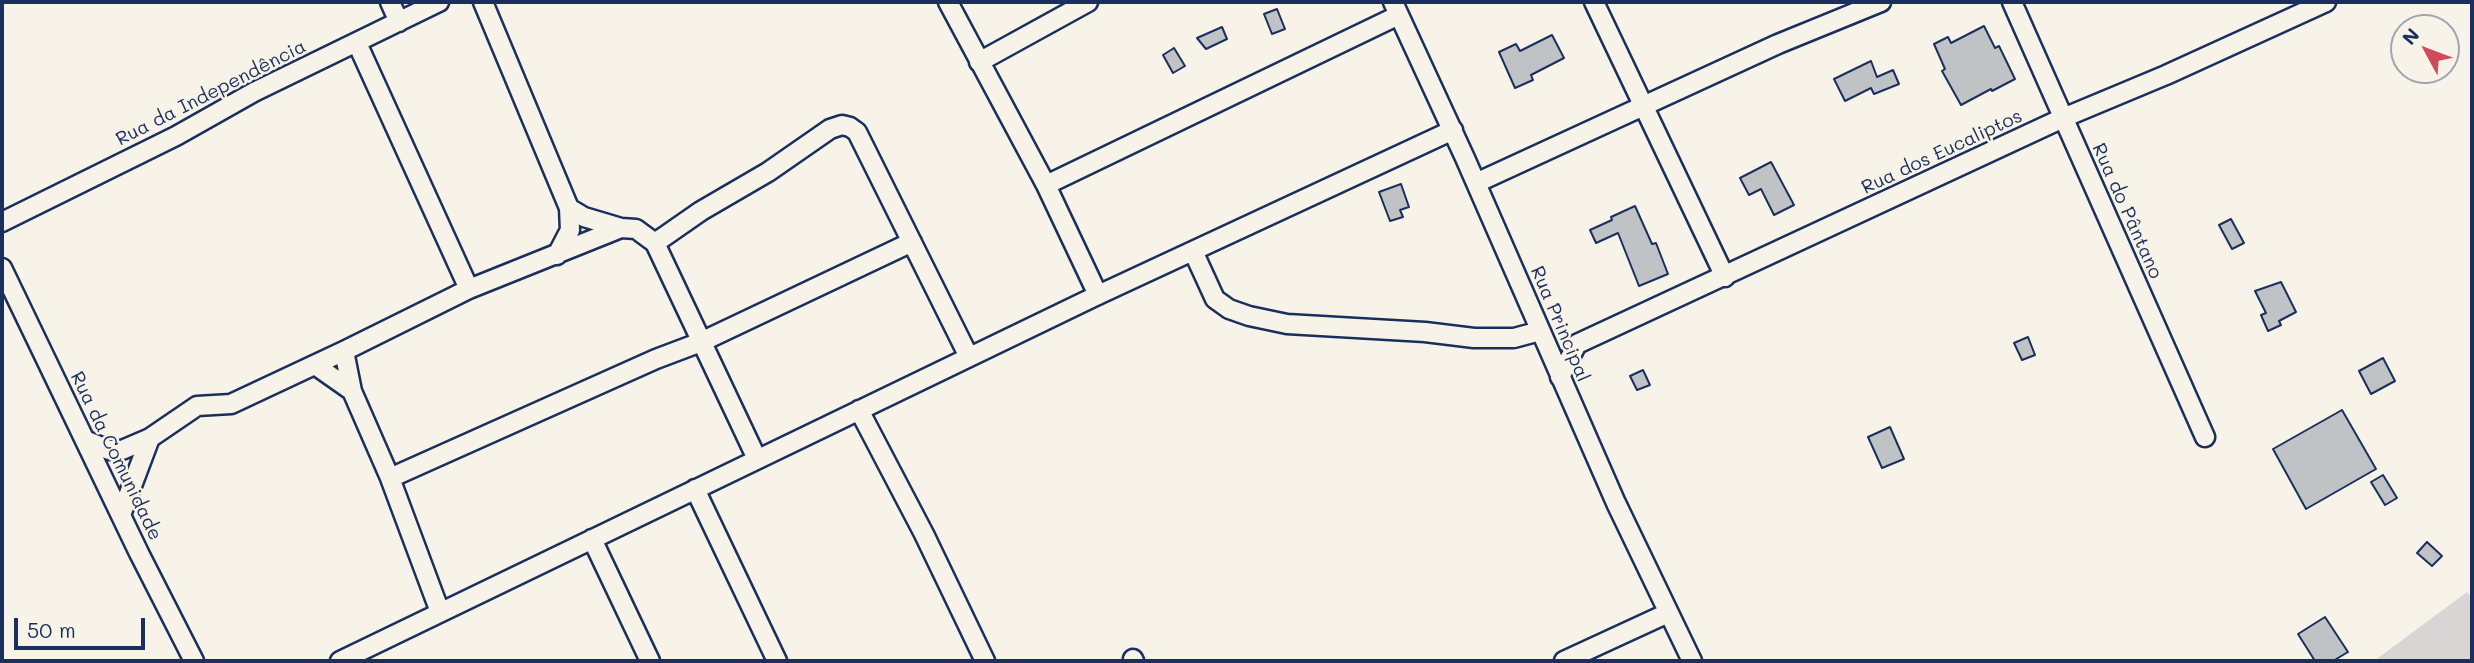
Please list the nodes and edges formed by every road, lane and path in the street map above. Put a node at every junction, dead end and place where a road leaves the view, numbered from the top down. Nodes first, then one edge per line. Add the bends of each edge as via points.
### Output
1 (390, 2) edge
2 (439, 2) edge
3 (483, 2) edge
4 (948, 2) edge
5 (1088, 2) edge
6 (1594, 2) edge
7 (1881, 2) edge
8 (2012, 2) edge
9 (2326, 2) edge
10 (1396, 8) edge
11 (399, 22) junction
12 (357, 43) junction
13 (979, 62) junction
14 (1644, 107) junction
15 (2063, 118) junction
16 (1453, 130) junction
17 (1476, 183) junction
18 (1046, 185) junction
19 (569, 208) junction
20 (2, 222) edge
21 (621, 228) junction
22 (912, 242) junction
23 (655, 243) junction
24 (1193, 251) junction
25 (557, 255) junction
26 (2, 268) edge
27 (1725, 277) junction
28 (468, 289) junction
29 (1098, 295) junction
30 (1543, 336) junction
31 (701, 342) junction
32 (1577, 344) junction
33 (344, 351) junction
34 (969, 357) junction
35 (315, 365) junction
36 (1560, 377) junction
37 (352, 391) junction
38 (859, 410) junction
39 (2205, 437) dead end
40 (150, 438) junction
41 (85, 440) junction
42 (757, 459) junction
43 (390, 478) junction
44 (695, 489) junction
45 (121, 515) junction
46 (592, 539) junction
47 (440, 612) junction
48 (1668, 613) junction
49 (194, 661) edge
50 (340, 661) edge
51 (650, 661) edge
52 (777, 661) edge
53 (985, 661) edge
54 (1564, 661) edge
55 (1692, 661) edge

1 - 11 street
2 - 11 street, Rua da Independência
3 - 19 street
4 - 13 street
5 - 13 street
6 - 14 street
7 - 14 street
8 - 15 street, Rua do Pântano
9 - 15 street, Rua dos Eucaliptos
10 - 16 street, Rua Principal
10 - 18 street
11 - 12 street, Rua da Independência
12 - 20 street, Rua da Independência
12 - 28 street
13 - 18 street
14 - 17 street
14 - 27 street
15 - 27 street, Rua dos Eucaliptos
15 - 39 street, Rua do Pântano
16 - 17 street, Rua Principal
16 - 24 street
17 - 30 street, Rua Principal
18 - 29 street
19 - 21 street
19 - 25 street via 570,230
21 - 23 street via 636,229
21 - 25 street
22 - 23 street via 857,132 842,125
22 - 31 street
22 - 34 street
23 - 31 street
24 - 29 street
24 - 30 street via 1215,299 1249,316 1286,324 1474,338
25 - 28 street
26 - 41 street, Rua da Comunidade
27 - 32 street, Rua dos Eucaliptos
28 - 33 street
29 - 34 street
30 - 32 street
30 - 36 street, Rua Principal
31 - 42 street
31 - 43 street
32 - 36 street
33 - 35 street
33 - 37 street
34 - 38 street
35 - 37 street
35 - 40 street via 230,404 197,406
36 - 48 street, Rua Principal
37 - 43 street
38 - 42 street
38 - 53 street
40 - 41 street via 115,451
40 - 45 street
41 - 45 street, Rua da Comunidade
42 - 44 street
43 - 47 street
44 - 46 street
44 - 52 street
45 - 49 street, Rua da Comunidade
46 - 47 street
46 - 51 street
47 - 50 street
48 - 54 street
48 - 55 street, Rua Principal

